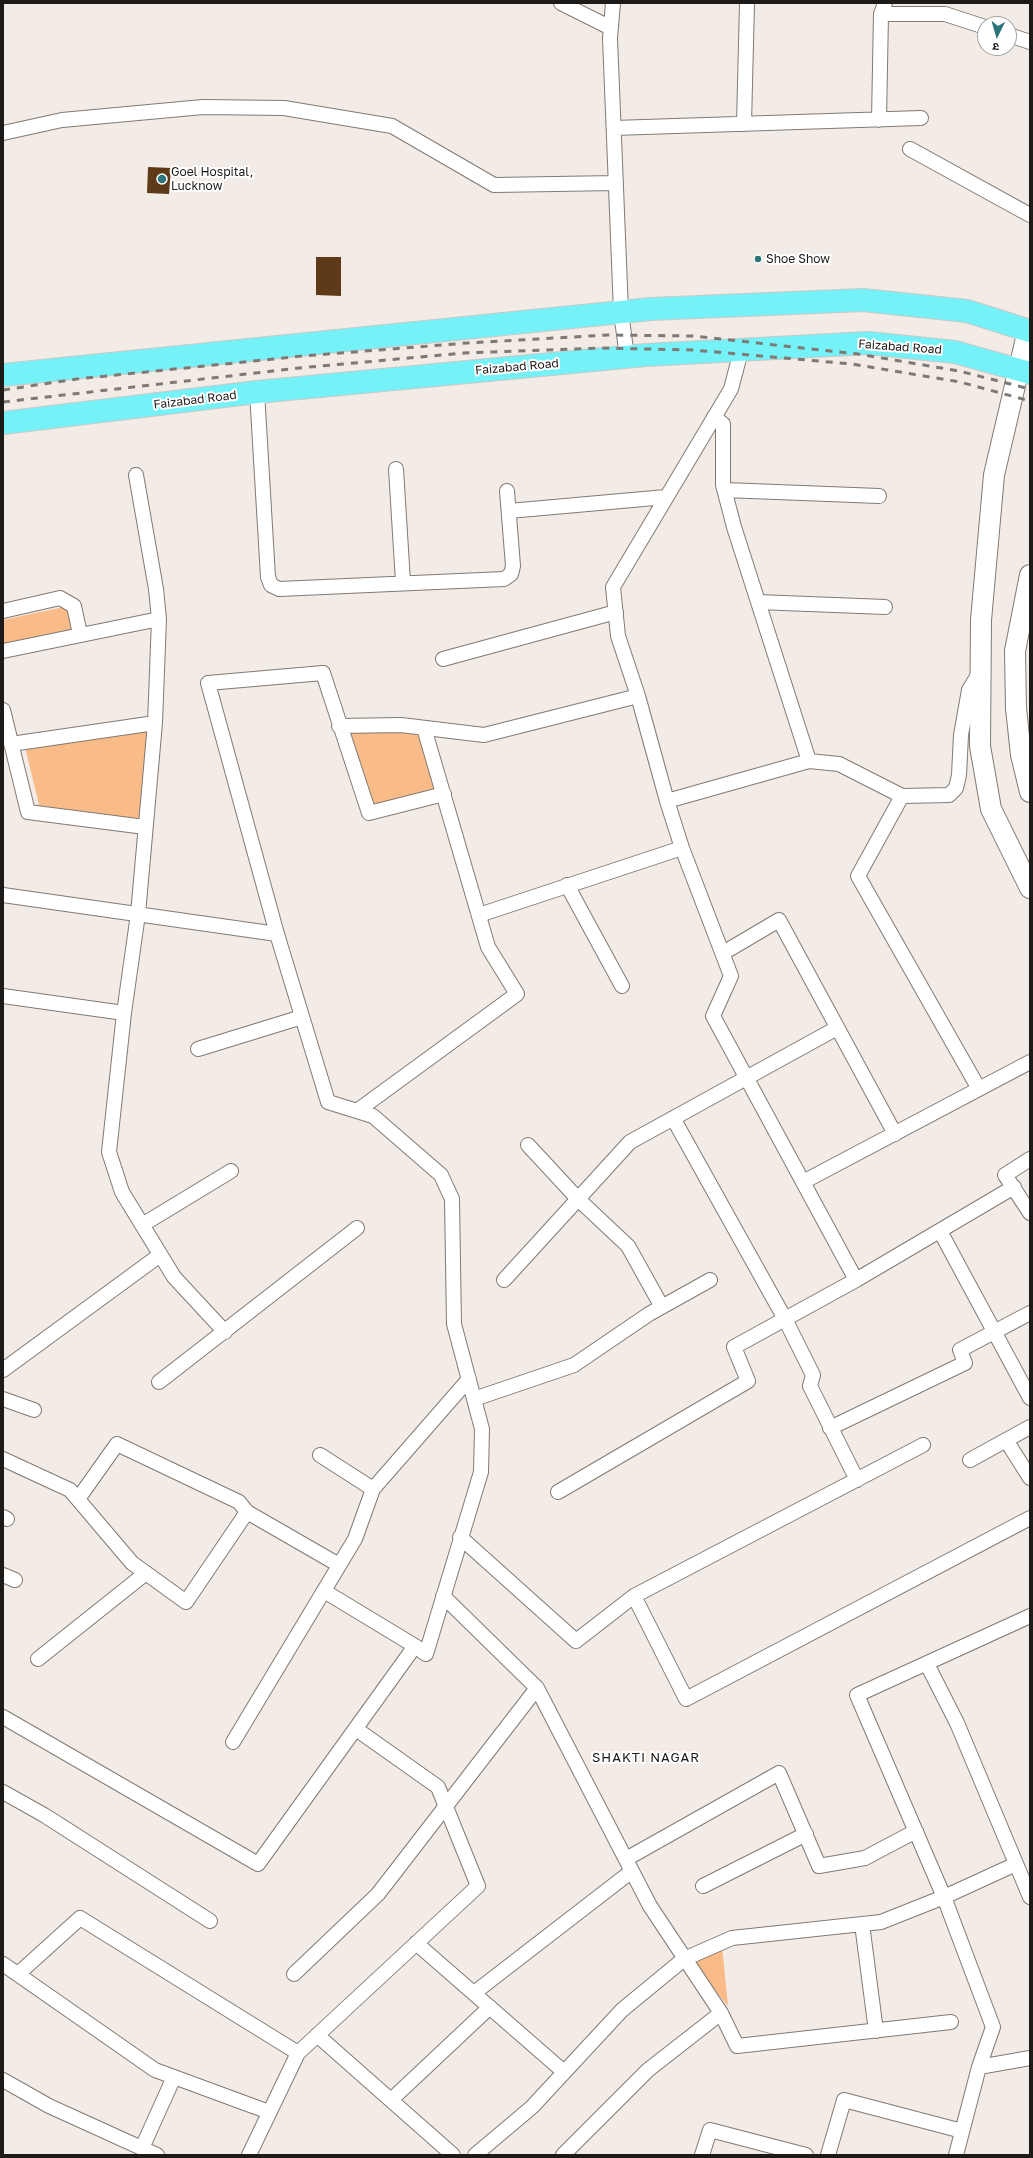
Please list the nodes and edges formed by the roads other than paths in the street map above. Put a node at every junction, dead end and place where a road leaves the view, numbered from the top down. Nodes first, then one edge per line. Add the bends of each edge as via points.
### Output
1 (561, 3) edge
2 (613, 3) edge
3 (747, 3) edge
4 (883, 8) edge
5 (977, 24) edge
6 (611, 28) junction
7 (1017, 38) edge
8 (1030, 42) edge
9 (921, 118) dead end
10 (880, 120) junction
11 (744, 124) junction
12 (614, 128) junction
13 (3, 133) edge
14 (910, 149) dead end
15 (616, 183) junction
16 (1030, 215) edge
17 (621, 312) junction
18 (1029, 327) edge
19 (741, 351) junction
20 (627, 357) junction
21 (1025, 371) edge
22 (3, 375) edge
23 (257, 392) junction
24 (714, 417) junction
25 (3, 422) edge
26 (396, 469) dead end
27 (136, 475) dead end
28 (725, 490) junction
29 (507, 491) dead end
30 (879, 496) dead end
31 (666, 498) junction
32 (509, 511) junction
33 (1030, 576) edge
34 (403, 582) junction
35 (758, 602) junction
36 (885, 607) dead end
37 (3, 611) edge
38 (616, 612) junction
39 (159, 619) junction
40 (80, 634) junction
41 (3, 651) edge
42 (443, 659) dead end
43 (981, 670) junction
44 (638, 696) junction
45 (3, 710) edge
46 (155, 723) junction
47 (339, 726) junction
48 (424, 728) junction
49 (11, 744) junction
50 (809, 761) junction
51 (1030, 792) edge
52 (444, 794) junction
53 (902, 796) junction
54 (667, 801) junction
55 (146, 827) junction
56 (682, 848) junction
57 (567, 885) junction
58 (1030, 888) edge
59 (3, 895) edge
60 (138, 914) junction
61 (479, 915) junction
62 (277, 934) junction
63 (724, 953) junction
64 (622, 986) dead end
65 (3, 996) edge
66 (124, 1013) junction
67 (302, 1017) junction
68 (837, 1028) junction
69 (198, 1049) dead end
70 (1030, 1062) edge
71 (747, 1078) junction
72 (979, 1089) junction
73 (357, 1111) junction
74 (673, 1118) junction
75 (895, 1134) junction
76 (528, 1145) dead end
77 (1030, 1159) edge
78 (231, 1171) dead end
79 (803, 1182) junction
80 (1014, 1187) junction
81 (578, 1199) junction
82 (1030, 1213) edge
83 (142, 1225) junction
84 (357, 1228) dead end
85 (940, 1231) junction
86 (160, 1255) junction
87 (504, 1280) dead end
88 (710, 1280) dead end
89 (856, 1280) junction
90 (662, 1307) junction
91 (1030, 1313) edge
92 (785, 1319) junction
93 (225, 1332) junction
94 (994, 1332) junction
95 (3, 1370) edge
96 (469, 1378) junction
97 (159, 1382) dead end
98 (1030, 1398) edge
99 (3, 1399) edge
100 (474, 1399) junction
101 (34, 1410) dead end
102 (1030, 1427) edge
103 (830, 1428) junction
104 (1006, 1440) junction
105 (923, 1445) dead end
106 (320, 1455) dead end
107 (3, 1459) edge
108 (970, 1460) dead end
109 (1030, 1478) edge
110 (857, 1480) junction
111 (373, 1489) junction
112 (558, 1492) dead end
113 (78, 1499) junction
114 (247, 1512) junction
115 (1030, 1518) edge
116 (460, 1538) junction
117 (339, 1565) junction
118 (146, 1573) junction
119 (324, 1591) junction
120 (443, 1596) junction
121 (634, 1596) junction
122 (1030, 1616) edge
123 (415, 1646) junction
124 (38, 1660) dead end
125 (927, 1664) junction
126 (537, 1688) junction
127 (3, 1717) edge
128 (356, 1729) junction
129 (233, 1742) dead end
130 (3, 1792) edge
131 (446, 1807) junction
132 (916, 1831) junction
133 (806, 1834) junction
134 (626, 1859) junction
135 (1016, 1864) junction
136 (632, 1871) junction
137 (704, 1886) dead end
138 (944, 1897) junction
139 (1030, 1897) edge
140 (210, 1921) dead end
141 (862, 1924) junction
142 (416, 1943) junction
143 (684, 1959) junction
144 (3, 1964) edge
145 (18, 1974) junction
146 (294, 1974) dead end
147 (474, 1993) junction
148 (490, 2007) junction
149 (721, 2013) junction
150 (951, 2022) dead end
151 (876, 2031) junction
152 (318, 2035) junction
153 (298, 2053) junction
154 (1030, 2058) edge
155 (979, 2067) junction
156 (564, 2072) junction
157 (174, 2077) junction
158 (4, 2082) edge
159 (391, 2100) junction
160 (269, 2112) junction
161 (962, 2131) junction
162 (142, 2148) junction
163 (157, 2155) edge
164 (249, 2155) edge
165 (453, 2155) edge
166 (476, 2155) edge
167 (563, 2155) edge
168 (702, 2155) edge
169 (806, 2155) edge
170 (828, 2155) edge
171 (956, 2155) edge

1 - 6 street
2 - 6 street
3 - 11 street
4 - 5 street via 945,14
4 - 10 street
6 - 12 street
7 - 8 street
9 - 10 street
10 - 11 street
11 - 12 street
12 - 15 street
13 - 15 street via 62,120 203,106 284,108 392,126 494,185
14 - 16 street
15 - 17 street
17 - 18 main road via 864,300 967,311
17 - 20 street
17 - 22 main road
18 - 21 street
19 - 20 main road, Faizabad Road
19 - 21 main road, Faizabad Road via 868,343 955,352
19 - 24 street via 731,389
20 - 23 main road, Faizabad Road
21 - 43 street via 994,475 981,620
23 - 25 main road, Faizabad Road
23 - 34 street via 268,577 271,585 279,589
24 - 28 street via 723,424
24 - 31 street
26 - 34 street
27 - 39 street
28 - 30 street
28 - 35 street
29 - 32 street
31 - 32 street
31 - 38 street via 613,587
32 - 34 street via 513,566 511,574 504,579
33 - 51 street via 1015,651 1020,755
35 - 36 street
35 - 50 street
37 - 40 street via 60,598 74,606
38 - 42 street
38 - 44 street via 618,636
39 - 40 street
39 - 46 street
40 - 41 street
43 - 53 street via 969,690 961,735 956,788 949,795
43 - 58 street via 980,746 991,809
44 - 48 street via 484,735
44 - 54 street
45 - 49 street
46 - 49 street
46 - 55 street
47 - 48 street via 401,725
47 - 52 street via 369,813
47 - 62 street via 323,673 208,683
48 - 52 street
49 - 55 street via 28,812
50 - 53 street via 839,764
50 - 54 street
52 - 61 street
53 - 72 street via 858,876
54 - 56 street
55 - 60 street
56 - 57 street
56 - 63 street
57 - 61 street
57 - 64 street
59 - 60 street
60 - 62 street
60 - 66 street
61 - 73 street via 488,947 516,994
62 - 67 street
63 - 68 street via 779,920
63 - 71 street via 731,976 713,1016
65 - 66 street
66 - 83 street via 109,1152 122,1192
67 - 69 street
67 - 73 street via 328,1102
68 - 71 street
68 - 75 street
70 - 72 street
71 - 74 street
71 - 79 street
72 - 75 street
73 - 96 street via 373,1116 442,1175 452,1199 454,1324
74 - 81 street via 630,1142
74 - 92 street
75 - 79 street
76 - 81 street
77 - 80 street via 1005,1175
78 - 83 street
79 - 89 street
80 - 82 street
80 - 85 street
81 - 87 street
81 - 90 street via 628,1246
83 - 86 street
84 - 93 street
85 - 89 street
85 - 94 street
86 - 93 street via 174,1277
86 - 95 street
88 - 90 street
89 - 92 street
90 - 100 street via 574,1365
91 - 94 street
92 - 103 street via 814,1375 810,1386
92 - 112 street via 734,1347 748,1381
93 - 97 street
94 - 98 street
94 - 103 street via 960,1350 965,1363
96 - 100 street
96 - 111 street
99 - 101 street
100 - 116 street via 482,1429 481,1472
102 - 104 street
103 - 110 street
104 - 108 street
104 - 109 street
105 - 110 street
106 - 111 street
107 - 113 street via 70,1490
110 - 121 street
111 - 117 street via 355,1539
113 - 114 street via 117,1444 239,1502
113 - 118 street via 132,1563
114 - 117 street
114 - 118 street via 186,1602
115 - 121 street via 686,1699
116 - 120 street
116 - 121 street via 576,1641
117 - 119 street
118 - 124 street
119 - 123 street
119 - 129 street
120 - 123 street via 426,1654
120 - 126 street
122 - 125 street
123 - 128 street
125 - 132 street via 857,1695
125 - 135 street via 957,1723
126 - 131 street
126 - 134 street
127 - 128 street via 258,1864
128 - 131 street via 438,1786
130 - 140 street via 44,1815
131 - 142 street via 478,1886
131 - 146 street via 378,1894
132 - 133 street via 865,1858 820,1866
132 - 138 street
133 - 134 street via 779,1773
133 - 137 street
134 - 136 street
135 - 138 street
135 - 139 street
136 - 143 street via 650,1906
136 - 147 street
138 - 141 street via 881,1922
138 - 155 street via 992,2027
141 - 143 street via 732,1938
141 - 151 street
142 - 147 street
142 - 152 street
143 - 149 street
143 - 156 street via 622,2010
144 - 145 street
145 - 153 street via 80,1918
145 - 157 street via 155,2070
147 - 148 street
148 - 156 street
148 - 159 street
149 - 151 street via 738,2046
149 - 167 street via 648,2070
150 - 151 street
152 - 153 street
152 - 159 street
153 - 160 street
154 - 155 street
155 - 161 street
156 - 166 street via 532,2107
157 - 160 street
157 - 162 street
158 - 162 street via 49,2106
159 - 165 street
160 - 164 street
161 - 170 street via 844,2100
161 - 171 street
162 - 163 street
168 - 169 street via 710,2130

